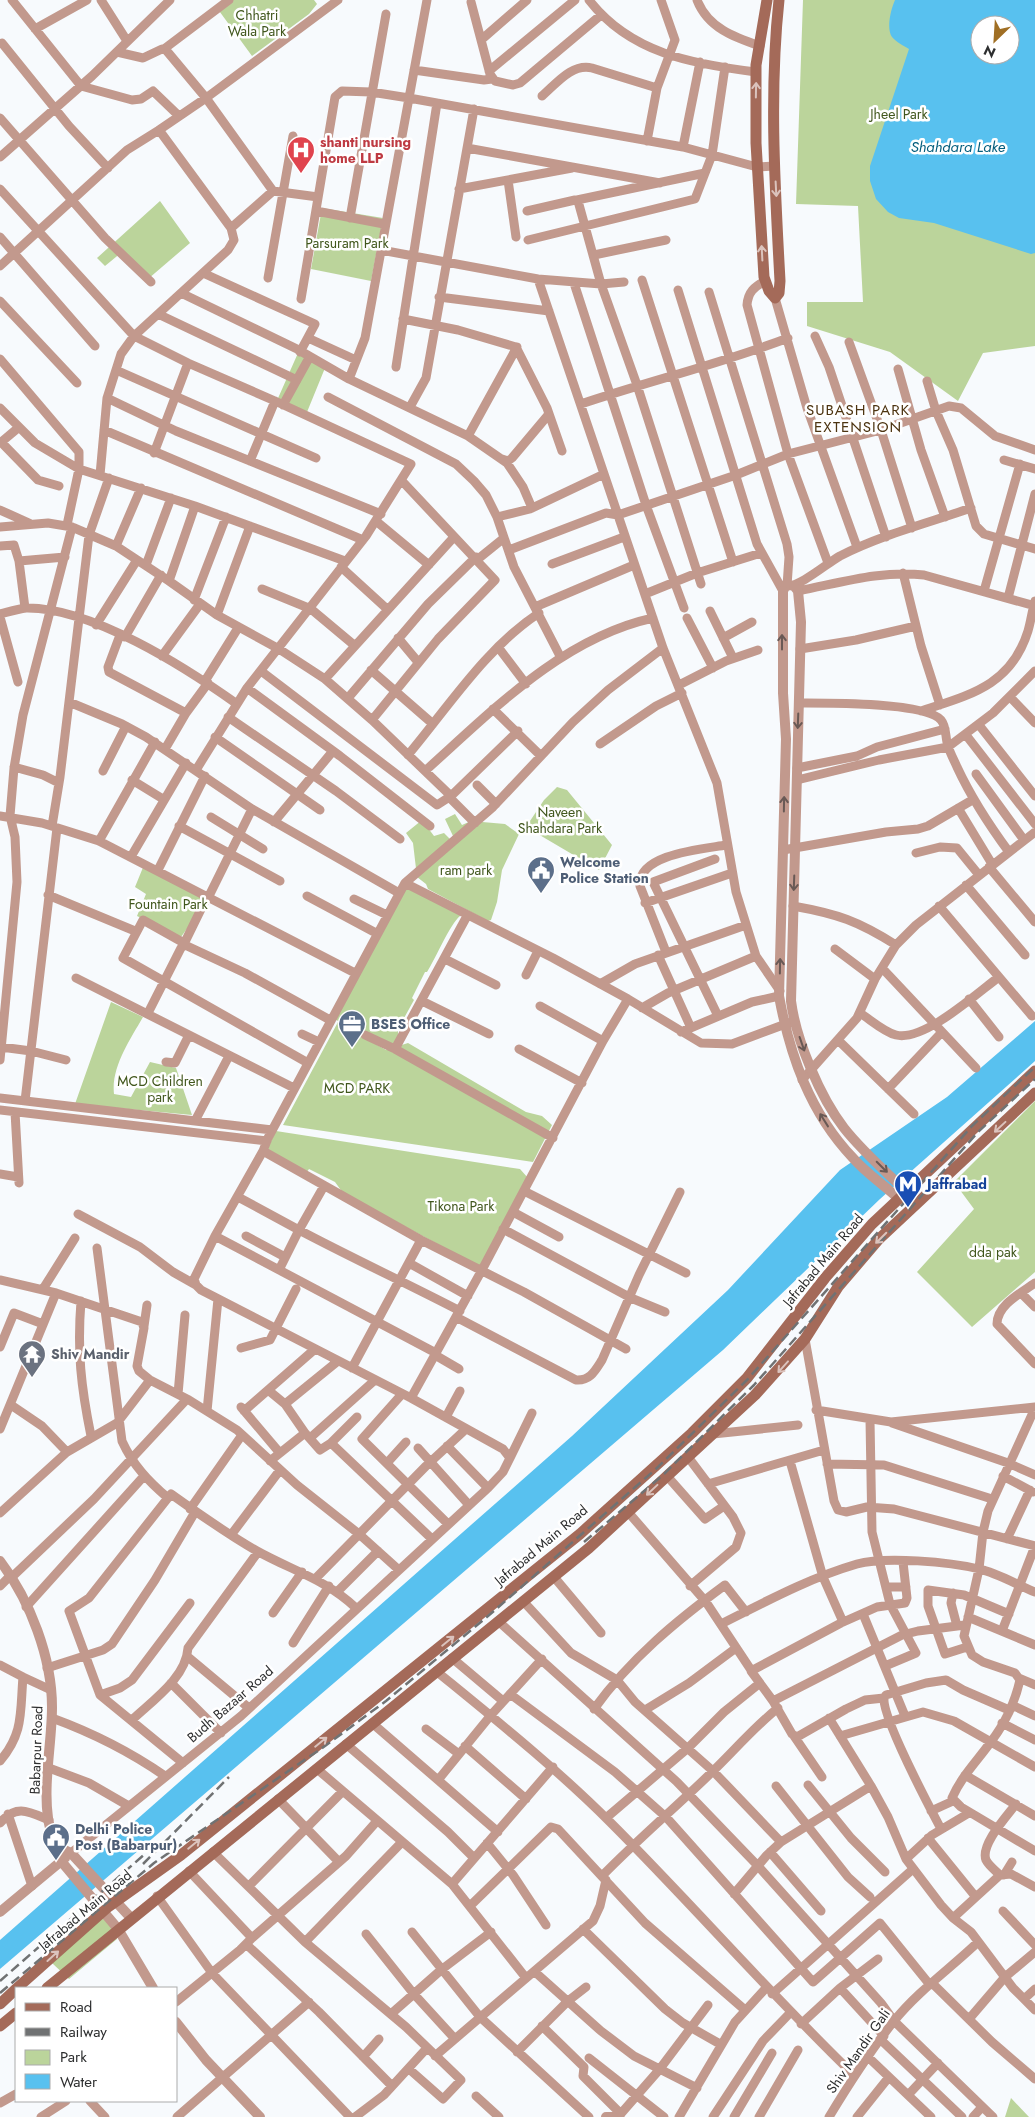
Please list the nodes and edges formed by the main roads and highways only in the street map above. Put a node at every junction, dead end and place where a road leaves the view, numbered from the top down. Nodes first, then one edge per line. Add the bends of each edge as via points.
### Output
1 (767, 0) edge
2 (779, 0) edge
3 (1033, 1076) edge
4 (1035, 1094) edge
5 (816, 1290) junction
6 (830, 1299) junction
7 (19, 1987) edge
8 (48, 1987) edge
9 (15, 1991) edge
10 (0, 2004) edge
11 (15, 2014) edge
12 (0, 2026) edge

2 -> 1 main road via 774,166 780,281 775,298 764,281 757,166 756,72
3 - 5 main road, Jafrabad Main Road via 899,1192
4 -> 6 main road, Jafrabad Main Road via 878,1239
5 - 6 main road
7 -> 5 main road, Jafrabad Main Road via 102,1912 181,1855 580,1534 747,1378
6 -> 8 main road, Jafrabad Main Road via 806,1339 761,1389 628,1512 554,1576
9 - 10 main road, Jafrabad Main Road
11 - 12 main road

